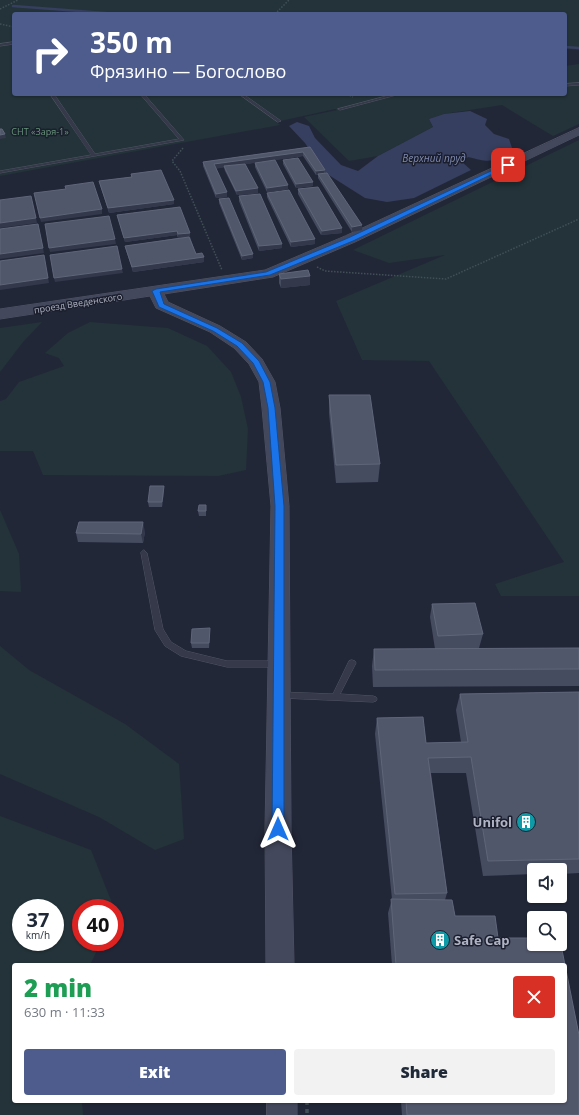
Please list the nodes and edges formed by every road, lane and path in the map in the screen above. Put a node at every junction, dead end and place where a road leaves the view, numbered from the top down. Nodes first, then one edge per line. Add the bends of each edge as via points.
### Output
1 (18, 0) edge
2 (289, 0) edge
3 (0, 9) edge
4 (277, 12) edge
5 (0, 24) edge
6 (12, 27) edge
7 (12, 43) edge
8 (0, 45) edge
9 (579, 84) edge
10 (567, 85) edge
11 (53, 96) edge
12 (144, 96) edge
13 (244, 96) edge
14 (390, 96) edge
15 (340, 109) dead end
16 (279, 121) dead end
17 (579, 131) edge
18 (182, 140) junction
19 (93, 154) junction
20 (0, 172) edge
21 (579, 219) edge
22 (302, 261) junction
23 (226, 280) junction
24 (156, 291) junction
25 (0, 314) edge
26 (144, 553) dead end
27 (352, 663) dead end
28 (279, 664) junction
29 (279, 694) junction
30 (335, 697) junction
31 (373, 699) dead end
32 (280, 963) edge
33 (282, 1103) edge
34 (307, 1103) edge
35 (282, 1115) edge
36 (307, 1115) edge

1 - 3 path
2 - 4 path
5 - 6 path
7 - 8 lane
9 - 10 lane
11 - 19 lane
12 - 18 lane
13 - 16 lane
14 - 15 lane
17 - 22 street, проезд Введенского
18 - 19 lane
18 - 23 path via 185,146 172,161 180,172
19 - 20 lane
21 - 22 path via 446,279 325,271
22 - 23 street, проезд Введенского via 268,274
23 - 24 street, проезд Введенского
24 - 25 street, проезд Введенского
24 - 28 street via 162,305 215,329 240,345 256,362 267,382 280,506
26 - 28 lane via 159,630 168,644 184,654 227,664
27 - 30 lane
28 - 29 street
29 - 30 lane
29 - 32 street
30 - 31 lane
33 - 35 street
34 - 36 path

